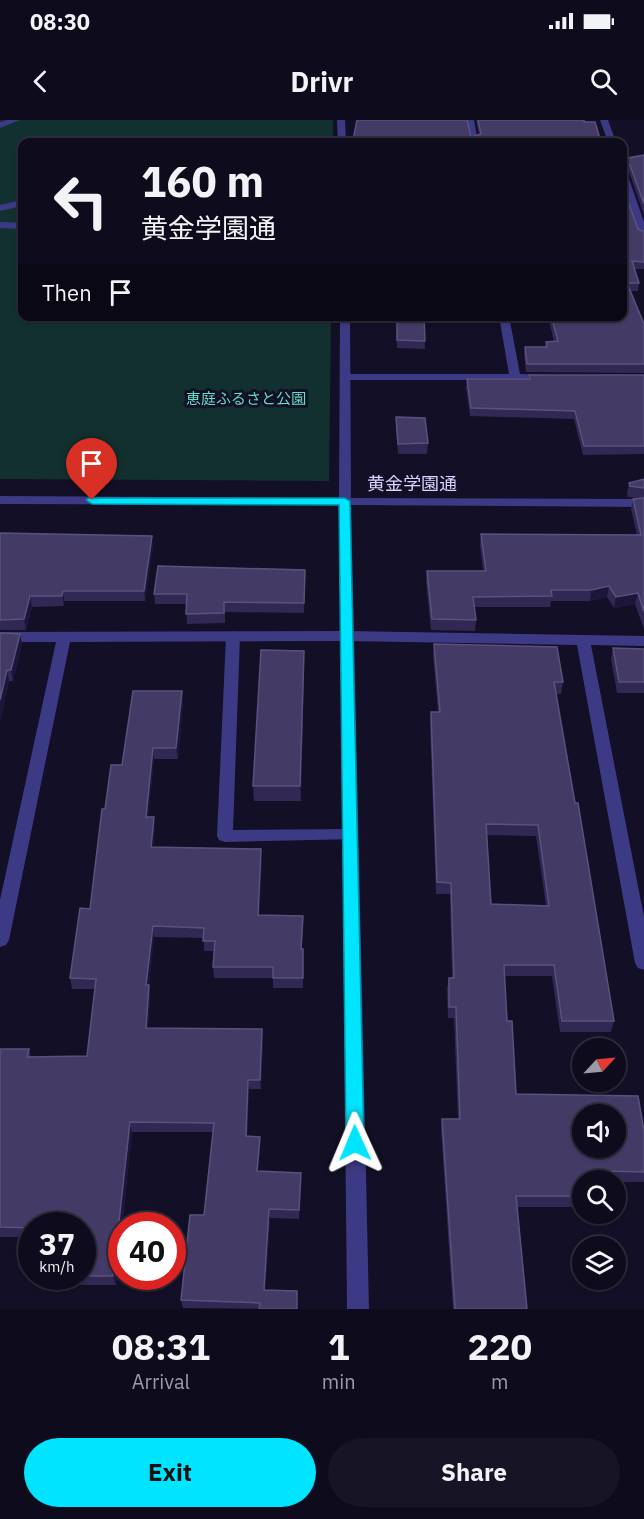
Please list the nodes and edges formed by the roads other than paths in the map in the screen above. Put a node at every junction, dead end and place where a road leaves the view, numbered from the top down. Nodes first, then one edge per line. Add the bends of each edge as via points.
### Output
1 (16, 120) edge
2 (341, 120) edge
3 (470, 120) edge
4 (604, 120) edge
5 (0, 125) edge
6 (342, 138) edge
7 (473, 138) edge
8 (611, 138) edge
9 (627, 187) edge
10 (18, 204) edge
11 (0, 208) edge
12 (0, 225) edge
13 (18, 226) edge
14 (644, 236) edge
15 (345, 321) edge
16 (505, 321) edge
17 (346, 377) junction
18 (515, 378) junction
19 (562, 378) edge
20 (0, 500) edge
21 (345, 501) junction
22 (644, 503) edge
23 (64, 636) junction
24 (233, 636) junction
25 (346, 636) junction
26 (0, 637) edge
27 (583, 639) junction
28 (644, 640) edge
29 (350, 835) junction
30 (0, 940) edge
31 (644, 963) edge
32 (358, 1309) edge

1 - 5 street
2 - 6 street
3 - 7 street
4 - 8 street
9 - 14 street
10 - 11 street
12 - 13 street
15 - 17 street
16 - 18 street
17 - 18 street
17 - 21 street
18 - 19 street
20 - 21 street, 黄金学園通
21 - 22 street, 黄金学園通
21 - 25 street
23 - 24 street
23 - 26 street
23 - 30 street
24 - 25 street
24 - 29 street via 225,836
25 - 27 street
25 - 29 street
27 - 28 street
27 - 31 street
29 - 32 street

